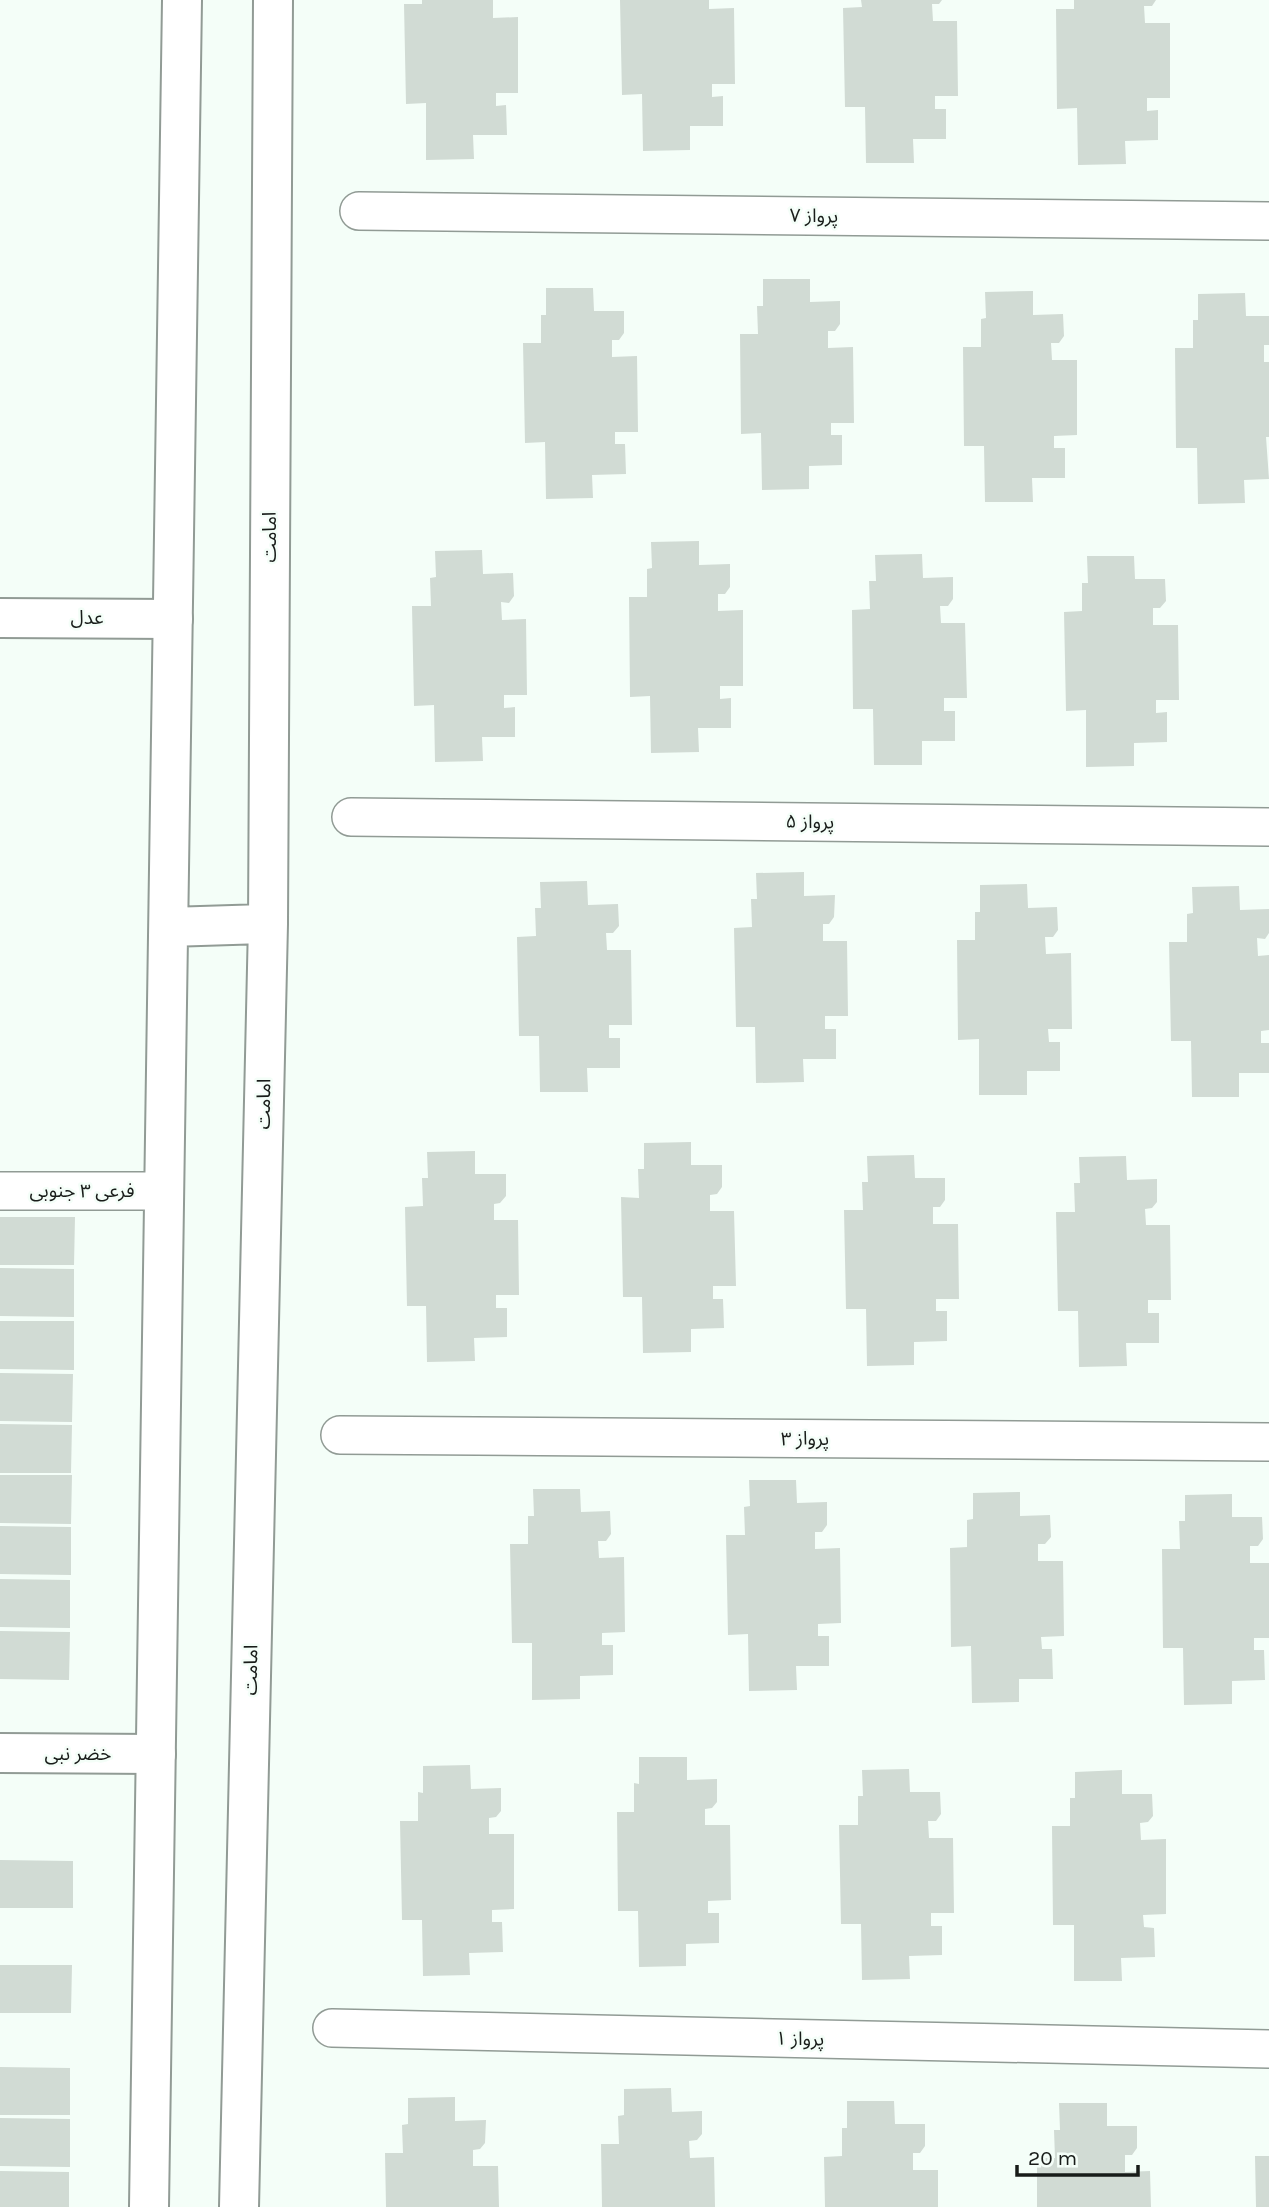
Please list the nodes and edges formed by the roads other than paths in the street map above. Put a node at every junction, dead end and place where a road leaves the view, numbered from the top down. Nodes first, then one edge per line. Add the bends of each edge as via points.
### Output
1 (182, 0) edge
2 (273, 0) edge
3 (359, 211) dead end
4 (1269, 221) edge
5 (0, 618) edge
6 (173, 619) junction
7 (351, 817) dead end
8 (1269, 827) edge
9 (268, 924) junction
10 (169, 927) junction
11 (0, 1191) edge
12 (164, 1191) junction
13 (340, 1435) dead end
14 (1269, 1443) edge
15 (0, 1753) edge
16 (156, 1754) junction
17 (332, 2028) dead end
18 (1269, 2049) edge
19 (149, 2207) edge
20 (239, 2207) edge

1 - 6 main road
2 - 9 main road, امامت
3 - 4 street, پرواز ۷
5 - 6 main road, عدل
6 - 10 main road
7 - 8 street, پرواز ۵
9 - 10 main road
9 - 20 main road, امامت
10 - 12 main road
11 - 12 street, فرعی ۳ جنوبی
12 - 16 main road
13 - 14 street, پرواز ۳
15 - 16 main road, خضر نبی
16 - 19 main road
17 - 18 street, پرواز ۱

